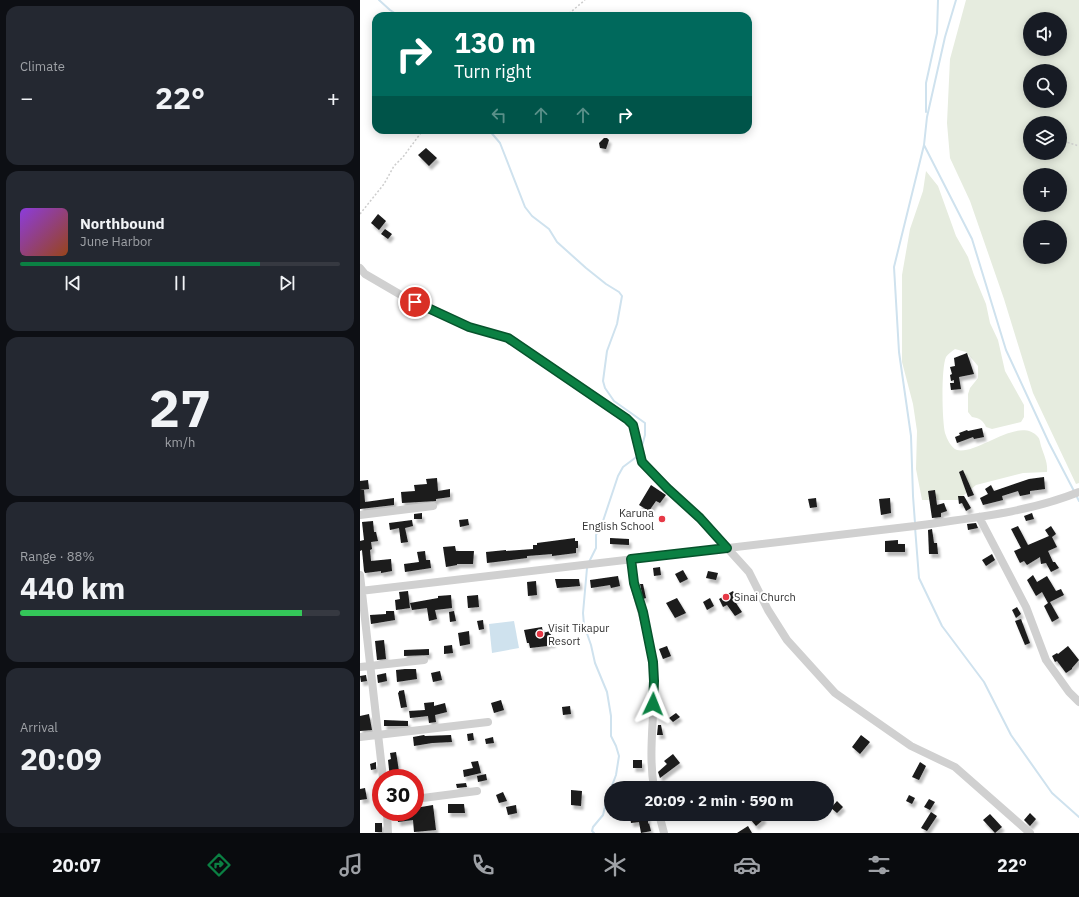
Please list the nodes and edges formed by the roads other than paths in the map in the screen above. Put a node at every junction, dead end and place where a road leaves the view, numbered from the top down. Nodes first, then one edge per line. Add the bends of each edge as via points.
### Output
1 (360, 268) edge
2 (1079, 492) edge
3 (433, 506) dead end
4 (360, 515) edge
5 (979, 517) junction
6 (727, 548) junction
7 (631, 559) junction
8 (360, 575) edge
9 (361, 591) edge
10 (424, 660) dead end
11 (371, 666) junction
12 (360, 667) edge
13 (1079, 702) edge
14 (488, 722) dead end
15 (378, 734) junction
16 (360, 737) edge
17 (382, 769) edge
18 (653, 781) edge
19 (477, 791) dead end
20 (424, 798) edge
21 (387, 821) edge
22 (661, 821) edge
23 (388, 833) edge
24 (664, 833) edge
25 (1030, 833) edge

1 - 6 street via 365,274 408,298 469,327 508,338 627,419 633,425 642,462
2 - 5 street via 1042,504
3 - 4 street
5 - 6 street
5 - 13 street via 1026,607 1046,660
6 - 7 street
6 - 25 street via 748,572 787,640 835,693 910,746 955,767
7 - 9 street
7 - 18 street via 634,583 653,662 651,747
8 - 9 street
9 - 11 street
10 - 11 street
11 - 12 street
11 - 15 street
14 - 15 street
15 - 16 street
15 - 17 street
19 - 20 street
21 - 23 street
22 - 24 street

